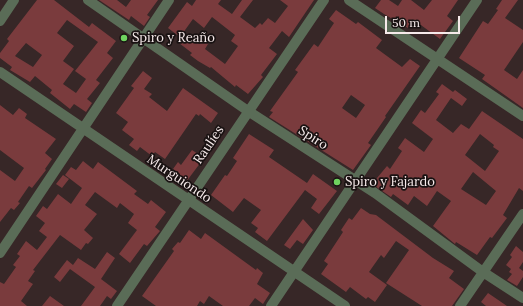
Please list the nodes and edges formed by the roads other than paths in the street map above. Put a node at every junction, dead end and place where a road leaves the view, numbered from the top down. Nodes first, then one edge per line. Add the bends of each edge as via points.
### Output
1 (14, 0) edge
2 (88, 0) edge
3 (169, 0) edge
4 (324, 0) edge
5 (349, 0) edge
6 (477, 0) edge
7 (0, 21) edge
8 (143, 38) junction
9 (437, 57) junction
10 (0, 72) edge
11 (248, 111) junction
12 (523, 116) edge
13 (84, 129) junction
14 (354, 180) junction
15 (188, 201) junction
16 (523, 214) edge
17 (0, 253) edge
18 (294, 271) junction
19 (483, 272) junction
20 (523, 298) edge
21 (117, 306) edge
22 (271, 306) edge
23 (344, 306) edge
24 (460, 306) edge

1 - 7 street
2 - 8 street, Spiro
3 - 8 street
4 - 11 street, Raulíes
5 - 9 street
6 - 9 street
8 - 11 street, Spiro
8 - 13 street
9 - 12 street
9 - 14 street
10 - 13 street, Murguiondo
11 - 14 street, Spiro
11 - 15 street, Raulíes
13 - 15 street, Murguiondo
13 - 17 street
14 - 18 street
14 - 19 street, Spiro
15 - 18 street, Murguiondo
15 - 21 street, Raulíes
16 - 19 street
18 - 22 street
18 - 23 street, Murguiondo
19 - 20 street, Spiro
19 - 24 street

